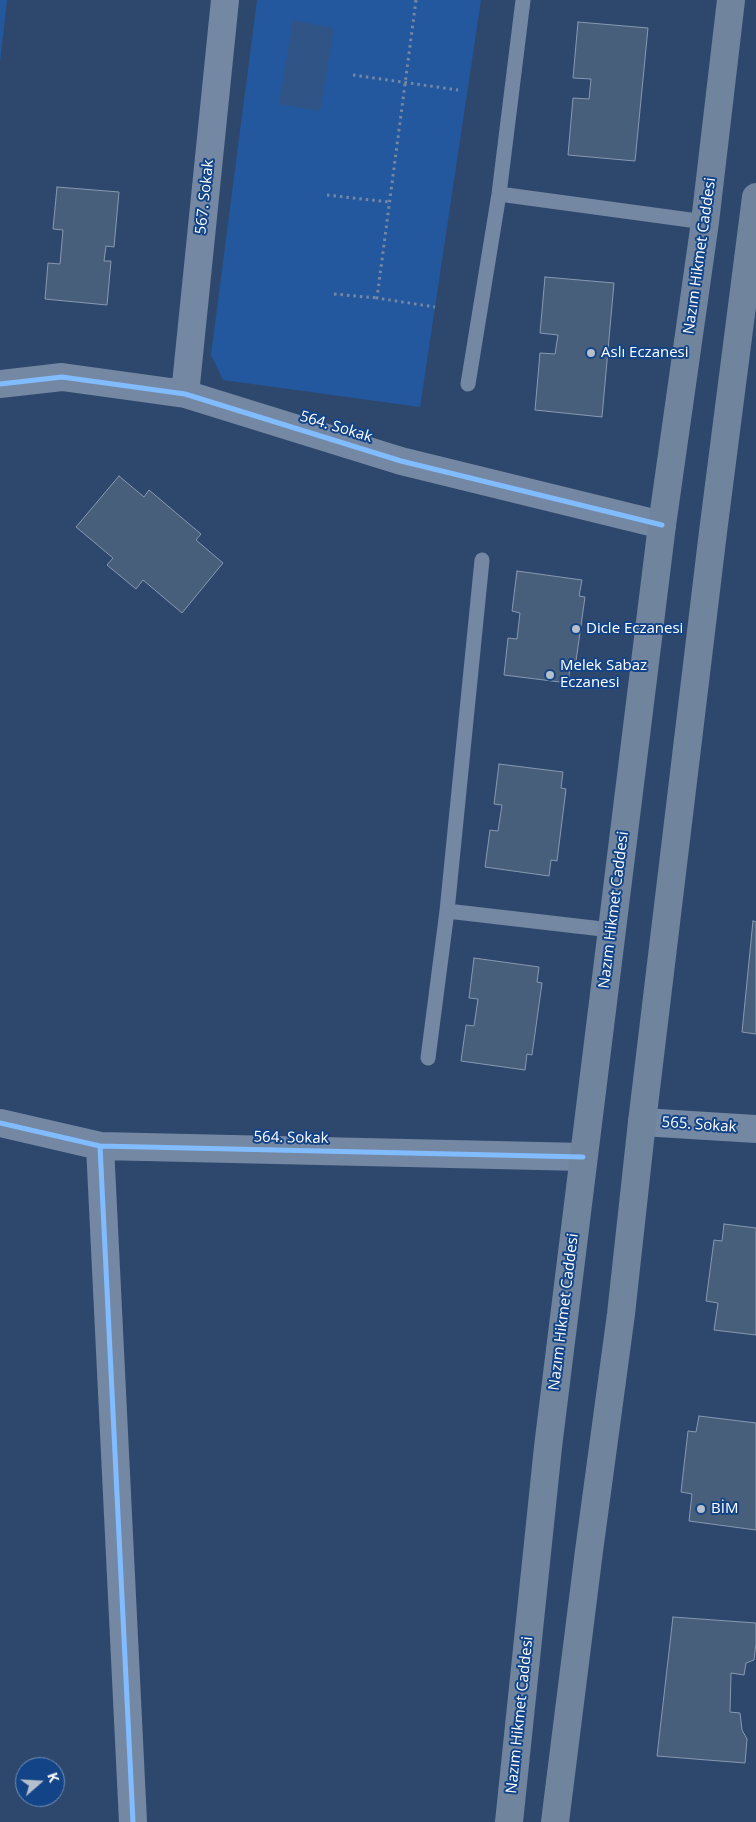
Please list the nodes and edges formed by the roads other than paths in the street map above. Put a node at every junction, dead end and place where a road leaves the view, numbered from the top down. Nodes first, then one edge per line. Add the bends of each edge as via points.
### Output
1 (225, 0) edge
2 (523, 0) edge
3 (731, 0) edge
4 (499, 194) junction
5 (756, 197) edge
6 (705, 222) junction
7 (0, 384) edge
8 (468, 384) dead end
9 (185, 394) junction
10 (662, 525) junction
11 (482, 560) dead end
12 (447, 911) junction
13 (611, 930) junction
14 (428, 1058) dead end
15 (642, 1122) junction
16 (0, 1123) edge
17 (756, 1129) edge
18 (100, 1146) junction
19 (583, 1157) junction
20 (133, 1822) edge
21 (509, 1822) edge
22 (555, 1822) edge

1 - 9 street, 567. Sokak
2 - 4 lane
3 - 6 main road, Nazım Hikmet Caddesi
4 - 6 lane
4 - 8 lane
5 - 15 main road
6 - 10 main road, Nazım Hikmet Caddesi
7 - 9 street, 564. Sokak via 62,377
9 - 10 street, 564. Sokak via 401,461
10 - 13 main road, Nazım Hikmet Caddesi
11 - 12 lane
12 - 13 lane
12 - 14 lane
13 - 19 main road, Nazım Hikmet Caddesi
15 - 17 street, 565. Sokak
15 - 22 main road via 621,1314
16 - 18 street, 564. Sokak
18 - 19 street, 564. Sokak
18 - 20 street
19 - 21 main road, Nazım Hikmet Caddesi via 548,1447

